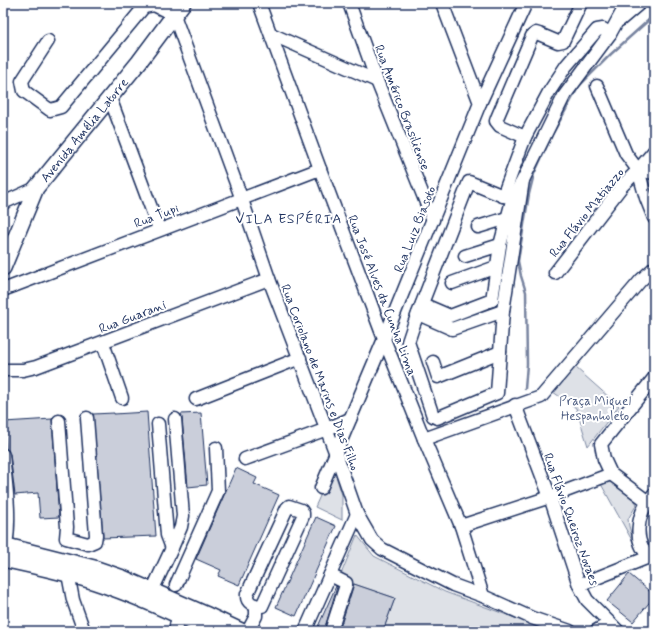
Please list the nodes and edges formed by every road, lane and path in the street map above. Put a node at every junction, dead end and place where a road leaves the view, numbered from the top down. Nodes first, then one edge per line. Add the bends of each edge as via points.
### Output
1 (259, 3) edge
2 (349, 3) edge
3 (442, 3) edge
4 (526, 3) edge
5 (581, 3) edge
6 (620, 3) edge
7 (627, 3) edge
8 (640, 3) edge
9 (179, 9) edge
10 (618, 19) junction
11 (271, 34) junction
12 (610, 34) junction
13 (48, 41) dead end
14 (378, 80) junction
15 (597, 86) dead end
16 (110, 98) junction
17 (480, 103) junction
18 (525, 137) junction
19 (654, 151) edge
20 (320, 169) junction
21 (638, 170) junction
22 (654, 173) edge
23 (523, 180) junction
24 (36, 188) junction
25 (508, 196) junction
26 (242, 198) junction
27 (3, 203) edge
28 (507, 218) junction
29 (654, 218) edge
30 (433, 220) junction
31 (478, 227) dead end
32 (158, 229) junction
33 (500, 244) junction
34 (465, 256) dead end
35 (496, 267) junction
36 (3, 268) edge
37 (654, 268) edge
38 (555, 273) dead end
39 (269, 279) junction
40 (452, 283) dead end
41 (3, 290) edge
42 (492, 300) junction
43 (420, 309) junction
44 (503, 311) junction
45 (384, 339) junction
46 (103, 342) junction
47 (500, 352) junction
48 (300, 358) junction
49 (433, 362) dead end
50 (3, 370) edge
51 (654, 378) edge
52 (122, 398) dead end
53 (196, 399) dead end
54 (515, 406) junction
55 (87, 418) dead end
56 (176, 419) dead end
57 (350, 419) junction
58 (59, 421) dead end
59 (158, 424) dead end
60 (327, 429) junction
61 (424, 439) junction
62 (216, 448) dead end
63 (336, 454) junction
64 (3, 455) edge
65 (245, 459) dead end
66 (611, 474) junction
67 (321, 488) dead end
68 (550, 497) junction
69 (651, 498) edge
70 (356, 514) junction
71 (461, 526) junction
72 (172, 548) junction
73 (4, 550) edge
74 (652, 558) edge
75 (68, 574) junction
76 (330, 575) junction
77 (176, 585) dead end
78 (579, 585) junction
79 (152, 591) junction
80 (483, 596) junction
81 (256, 606) junction
82 (178, 616) junction
83 (613, 627) edge
84 (84, 631) edge
85 (174, 631) edge
86 (211, 631) edge
87 (241, 631) edge
88 (248, 631) edge
89 (305, 631) edge
90 (330, 631) edge
91 (570, 631) edge
92 (596, 631) edge

1 - 11 street, Rua José Alves da Cunha Lima
2 - 14 street, Rua Américo Brasiliense
3 - 17 street
4 - 17 street, Rua Luiz Biasoto
5 - 18 street via 563,41 558,42 539,34 532,36 497,118 496,122 500,126
6 - 10 street
7 - 10 street
8 - 10 street
9 - 13 street via 154,5 144,7 61,107 50,110 24,91 22,81
9 - 16 main road, Avenida Amélia Latorre
9 - 26 street, Rua Coriolano de Marins e Dias Filho
10 - 12 street
11 - 14 street
11 - 20 street, Rua José Alves da Cunha Lima
12 - 18 street via 602,29 597,30 566,66
12 - 23 street via 564,96
14 - 30 street, Rua Américo Brasiliense
15 - 21 street via 626,154
16 - 24 main road, Avenida Amélia Latorre
16 - 32 street
17 - 30 street, Rua Luiz Biasoto
18 - 25 street
19 - 21 street, Rua Flávio Matiazzo
20 - 26 street, Rua Tupi
20 - 45 street, Rua José Alves da Cunha Lima
21 - 22 street
21 - 29 street
21 - 38 street, Rua Flávio Matiazzo via 622,186
23 - 25 street
23 - 44 street
24 - 27 street
24 - 36 main road, Avenida Amélia Latorre
25 - 28 street
25 - 43 street via 469,182
26 - 32 street, Rua Tupi
26 - 39 street, Rua Coriolano de Marins e Dias Filho
28 - 31 street
28 - 33 street
30 - 45 street, Rua Luiz Biasoto
32 - 41 street, Rua Tupi
33 - 34 street
33 - 35 street
35 - 40 street
35 - 42 street
37 - 54 street via 540,396
39 - 46 street, Rua Guarani
39 - 48 street, Rua Coriolano de Marins e Dias Filho
42 - 43 street via 450,316
42 - 44 street
43 - 44 street via 452,329
43 - 47 street via 408,342 433,416 437,418 497,393
44 - 47 street
45 - 57 street, Rua Luiz Biasoto
45 - 61 street, Rua José Alves da Cunha Lima
46 - 50 street, Rua Guarani via 36,367
46 - 52 street
47 - 49 street via 438,377
48 - 53 street
48 - 60 street, Rua Coriolano de Marins e Dias Filho
51 - 66 street via 601,444
54 - 61 street
54 - 68 street, Rua Flávio Queiroz Novaes
55 - 58 street via 96,535 95,541 88,544 66,538
56 - 72 street via 183,516
57 - 60 street
57 - 63 street, Rua Luiz Biasoto
59 - 72 street via 167,535
60 - 63 street, Rua Coriolano de Marins e Dias Filho
60 - 65 street
61 - 71 street, Rua José Alves da Cunha Lima
62 - 77 street via 218,491
63 - 67 street, Rua Luiz Biasoto
63 - 70 street, Rua Coriolano de Marins e Dias Filho
64 - 73 street via 8,514 8,534
66 - 68 street
66 - 69 street
68 - 71 street
68 - 78 street, Rua Flávio Queiroz Novaes
69 - 74 street via 640,515 638,532 640,544
70 - 76 street
70 - 80 street, Rua Coriolano de Marins e Dias Filho via 372,540 382,549 452,585
71 - 80 street, Rua José Alves da Cunha Lima
72 - 79 street
73 - 75 main road
73 - 79 main road via 94,568
74 - 78 street
75 - 82 main road via 121,591
75 - 84 street via 73,600
76 - 89 street
76 - 90 street via 346,585
78 - 83 street, Rua Flávio Queiroz Novaes via 587,600
79 - 87 main road
80 - 91 street, Rua Coriolano de Marins e Dias Filho via 532,618
81 - 81 street via 262,606 303,516 300,510 292,506 287,508 247,594 246,599
81 - 88 street via 256,616
82 - 85 street
82 - 86 main road
83 - 92 street

